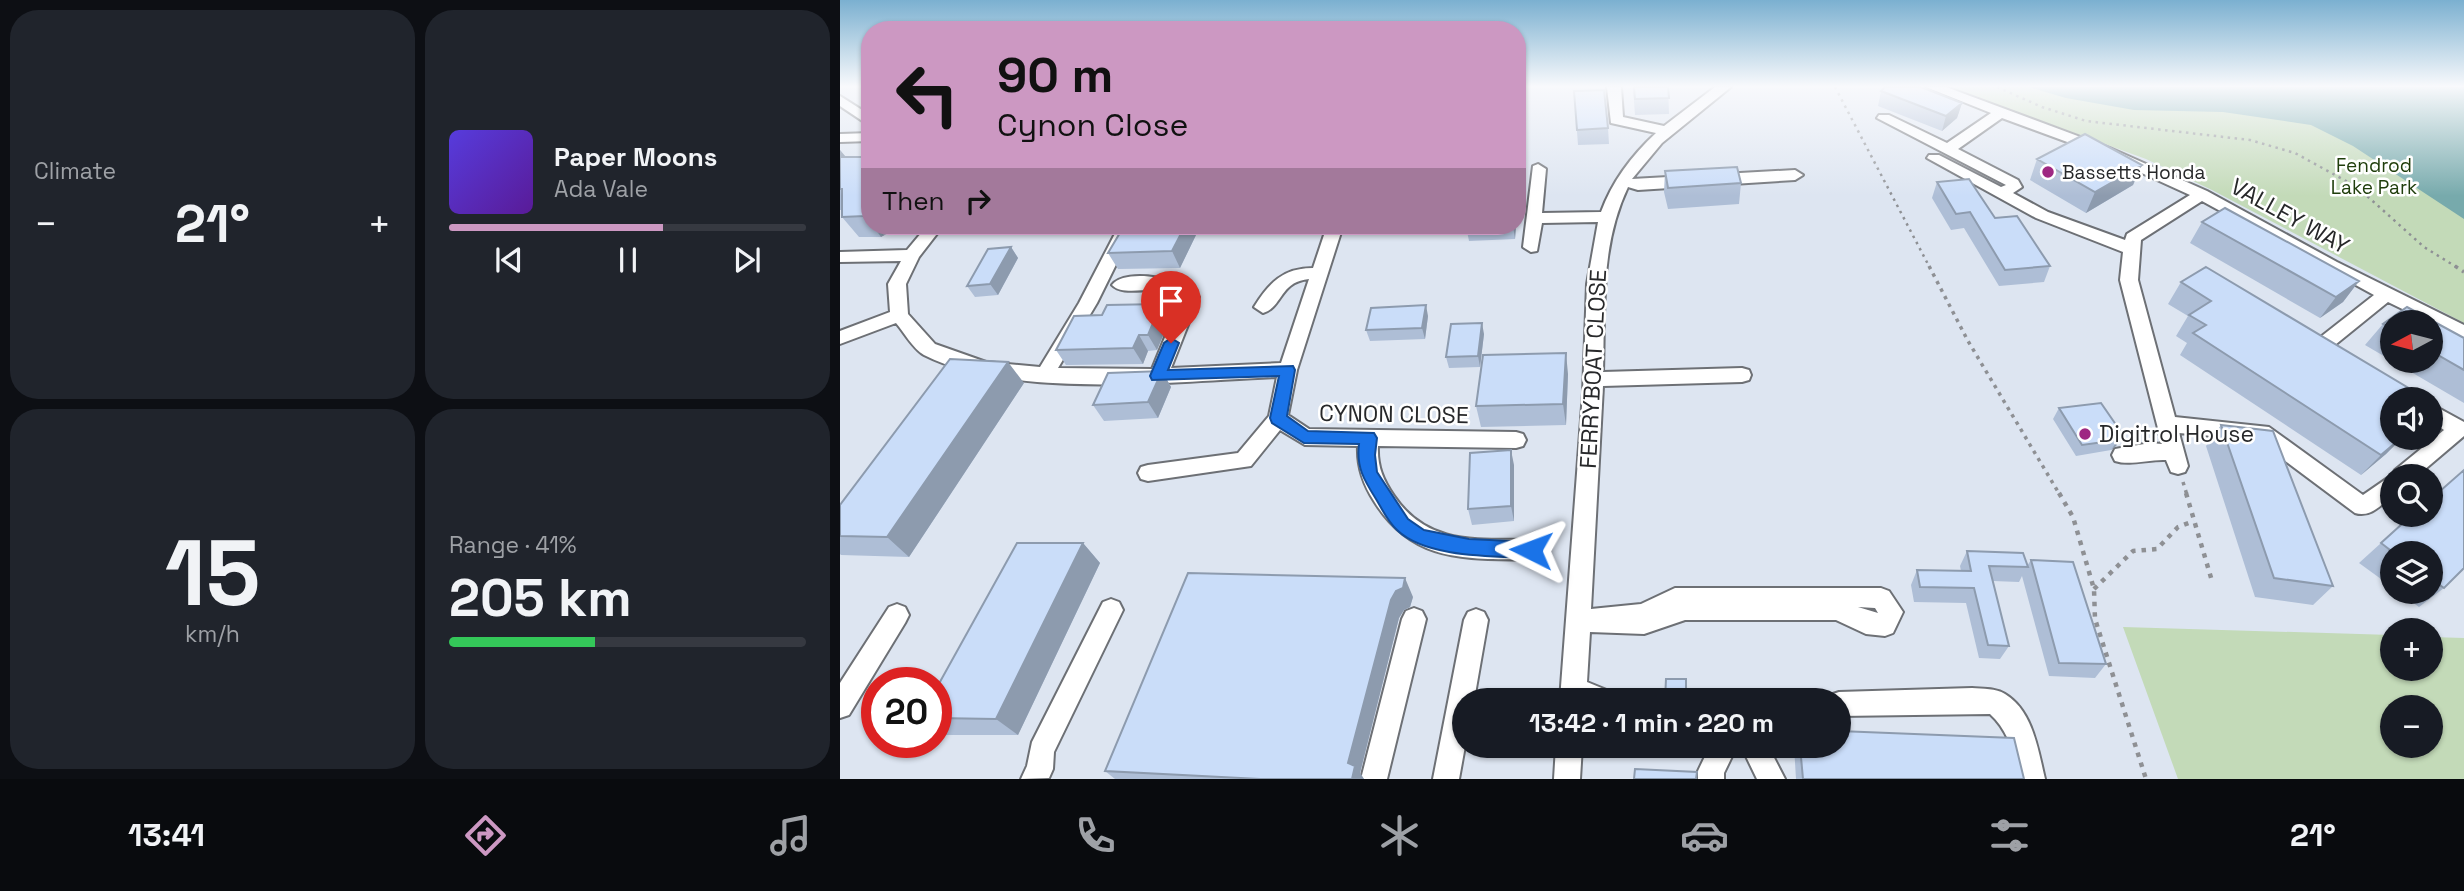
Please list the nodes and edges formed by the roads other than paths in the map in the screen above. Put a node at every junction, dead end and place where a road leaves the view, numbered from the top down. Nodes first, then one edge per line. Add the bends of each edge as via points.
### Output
1 (1631, 123) edge
2 (1676, 123) edge
3 (1895, 123) edge
4 (1985, 123) edge
5 (2029, 123) edge
6 (1666, 131) junction
7 (861, 137) edge
8 (840, 138) edge
9 (1948, 149) junction
10 (1934, 158) dead end
11 (1538, 169) dead end
12 (1795, 175) dead end
13 (1623, 181) junction
14 (2000, 194) junction
15 (2202, 194) junction
16 (1608, 217) junction
17 (1534, 218) junction
18 (928, 235) edge
19 (1122, 235) edge
20 (1332, 235) edge
21 (1531, 247) dead end
22 (2132, 249) junction
23 (912, 255) junction
24 (840, 257) edge
25 (1319, 273) junction
26 (1121, 285) dead end
27 (2386, 294) junction
28 (1263, 307) dead end
29 (899, 314) junction
30 (2464, 333) edge
31 (840, 338) edge
32 (2346, 358) edge
33 (1288, 370) junction
34 (1045, 374) junction
35 (1742, 375) dead end
36 (1158, 376) junction
37 (1593, 379) junction
38 (1278, 418) junction
39 (2443, 419) edge
40 (2166, 424) junction
41 (1368, 438) junction
42 (1516, 440) dead end
43 (2443, 443) edge
44 (2435, 450) edge
45 (2122, 455) dead end
46 (2417, 464) edge
47 (1148, 473) dead end
48 (2380, 494) edge
49 (1531, 550) dead end
50 (1111, 610) dead end
51 (897, 615) dead end
52 (1414, 619) dead end
53 (1476, 620) dead end
54 (1579, 621) junction
55 (1574, 688) edge
56 (1851, 704) edge
57 (840, 706) edge
58 (1572, 758) edge
59 (1718, 758) edge
60 (1761, 758) edge
61 (1034, 779) edge
62 (1374, 779) edge
63 (1446, 779) edge
64 (1567, 779) edge
65 (1711, 779) edge
66 (1772, 779) edge
67 (2032, 779) edge

1 - 6 lane
2 - 6 street, FERRYBOAT CLOSE
3 - 9 street
4 - 9 street
5 - 15 street, VALLEY WAY
6 - 13 street, FERRYBOAT CLOSE
7 - 8 lane
9 - 14 street via 2014,183
10 - 14 street
11 - 17 street
12 - 13 street via 1639,185
13 - 16 street, FERRYBOAT CLOSE
14 - 22 street
15 - 22 street via 2133,238
15 - 27 street, VALLEY WAY
16 - 17 street
16 - 37 street, FERRYBOAT CLOSE via 1598,248
17 - 21 street
18 - 23 street
19 - 34 street
20 - 25 street
22 - 40 street via 2129,280
23 - 24 street
23 - 29 street via 897,284
25 - 28 street via 1287,276
25 - 33 street
26 - 36 street via 1160,284 1178,288 1189,297
27 - 30 street, VALLEY WAY
27 - 32 street via 2318,340
29 - 31 street
29 - 34 street via 928,349 985,369
33 - 36 street
33 - 38 street
34 - 36 street
35 - 37 lane
37 - 54 street, FERRYBOAT CLOSE
38 - 41 street, CYNON CLOSE via 1304,437
38 - 47 street via 1244,460
39 - 43 street via 2459,429
40 - 45 street via 2176,459 2150,451
40 - 48 street via 2262,433 2363,507
41 - 42 street, CYNON CLOSE
41 - 49 street via 1368,473 1402,524 1420,536 1469,547
44 - 46 street
50 - 61 street via 1041,751
51 - 57 street
52 - 62 street
53 - 63 street
54 - 54 street via 1643,614 1675,598 1881,598 1891,612 1885,625 1866,623 1838,608 1685,609 1644,623
54 - 55 street, FERRYBOAT CLOSE
56 - 67 street via 1996,702 2022,737
58 - 64 street
59 - 65 street
60 - 66 street

